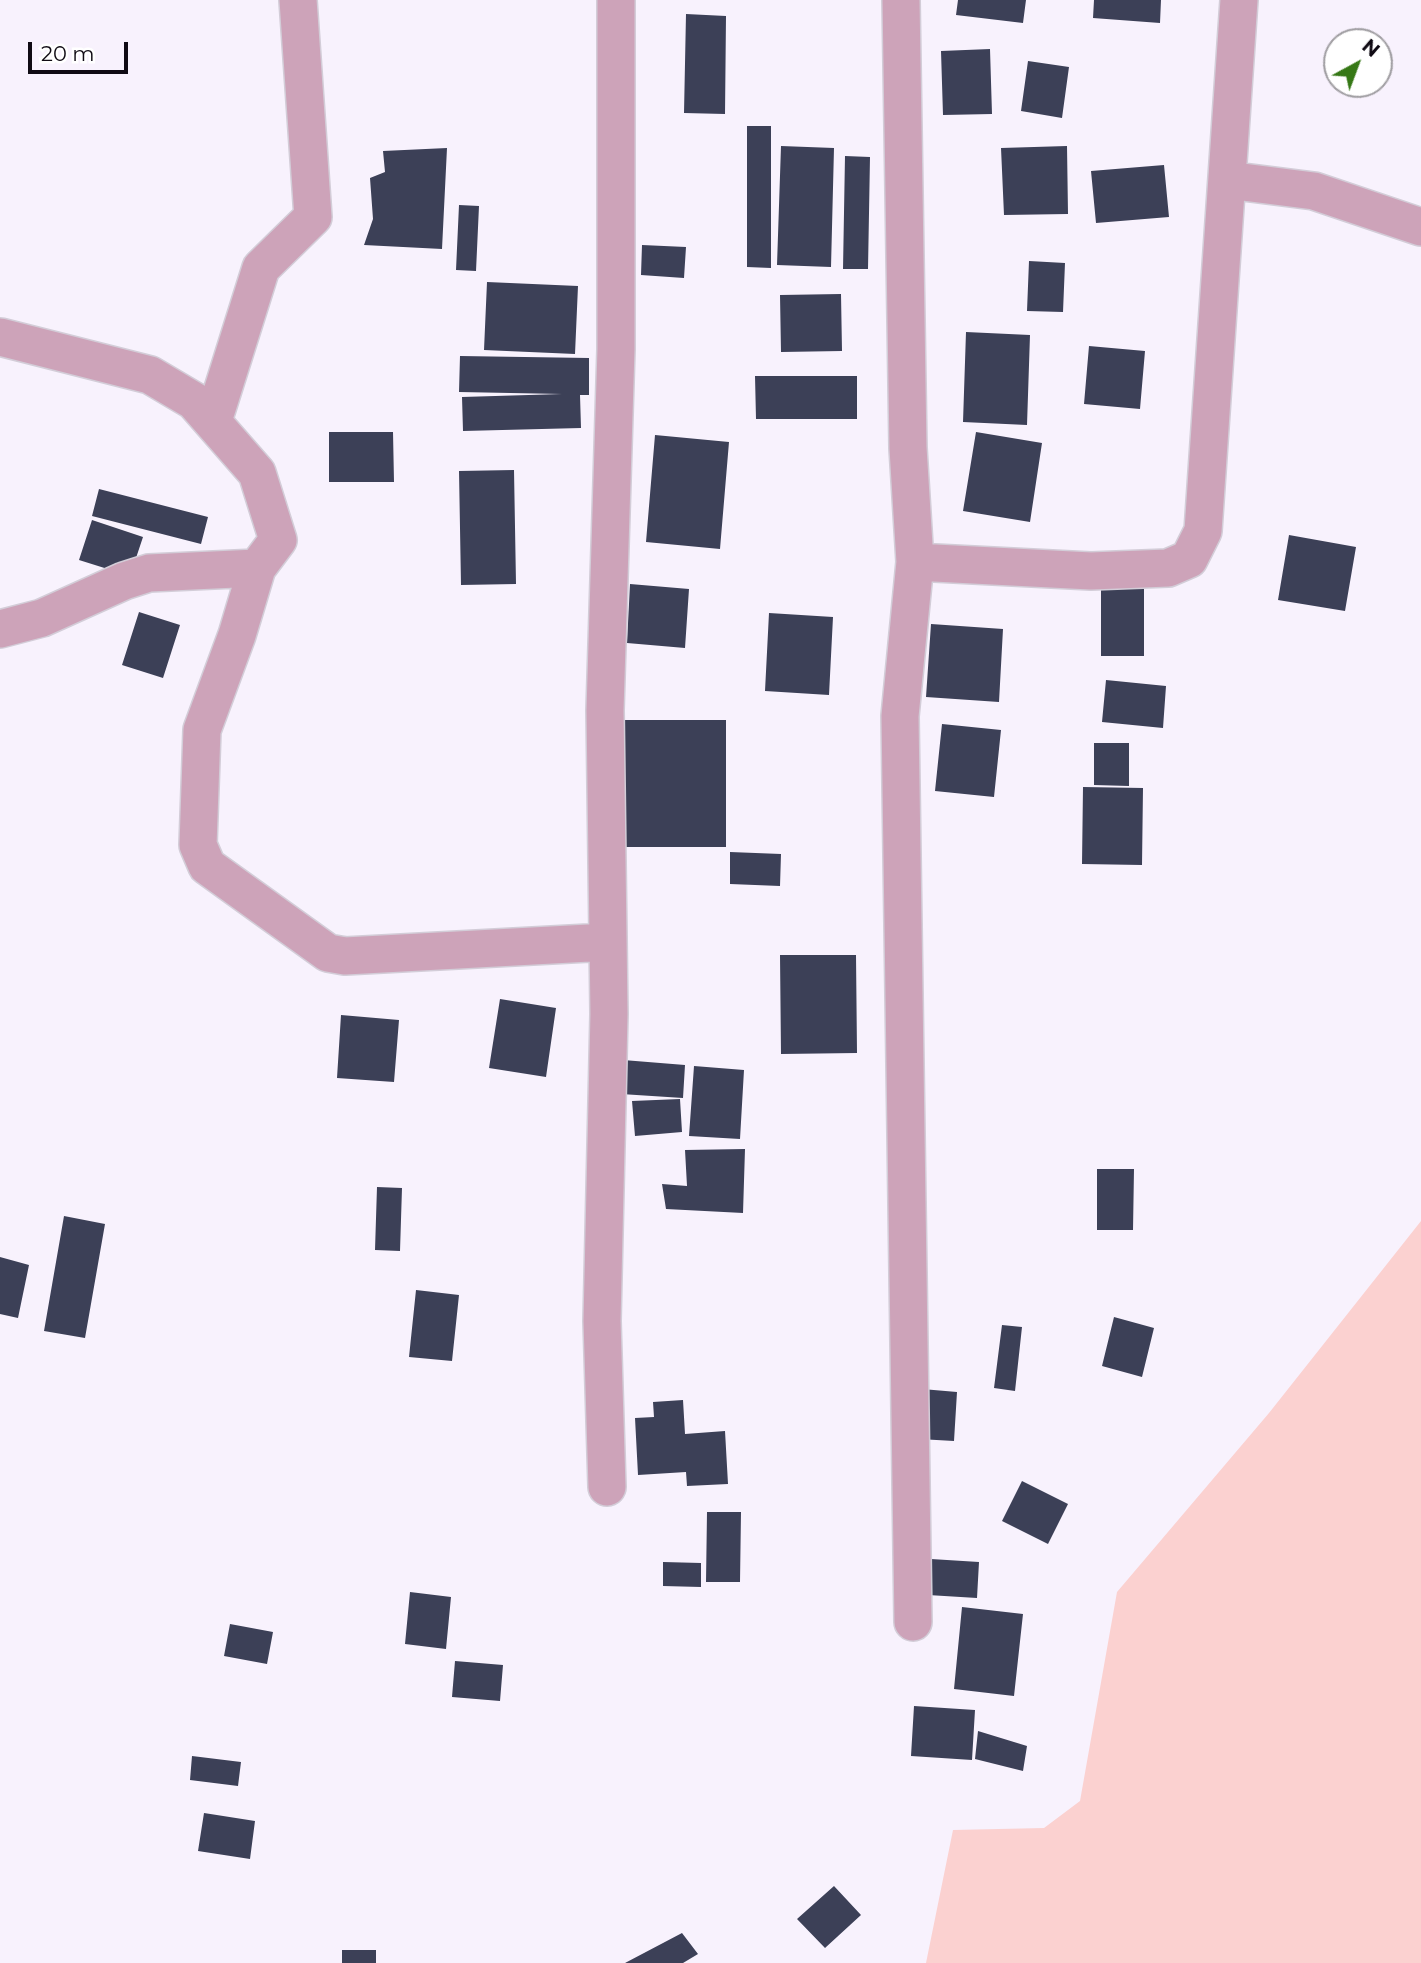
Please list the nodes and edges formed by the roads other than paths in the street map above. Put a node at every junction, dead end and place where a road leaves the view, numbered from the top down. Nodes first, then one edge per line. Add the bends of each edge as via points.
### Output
1 (298, 0) edge
2 (617, 0) edge
3 (901, 0) edge
4 (1239, 0) edge
5 (1227, 180) junction
6 (1421, 227) edge
7 (0, 337) edge
8 (214, 421) junction
9 (915, 562) junction
10 (257, 568) junction
11 (0, 629) edge
12 (608, 942) junction
13 (607, 1487) dead end
14 (913, 1622) dead end

1 - 8 street via 313,217 261,268
2 - 12 street via 616,349 605,710
3 - 9 street via 908,448
4 - 5 street
5 - 6 street via 1314,191
5 - 9 street via 1203,531 1189,559 1168,568 1091,570
7 - 8 street via 150,375 194,401
8 - 10 street via 257,473 278,540
9 - 14 street via 900,716
10 - 11 street via 149,573 42,618
10 - 12 street via 202,730 198,845 207,866 328,953 345,956
12 - 13 street via 602,1321

